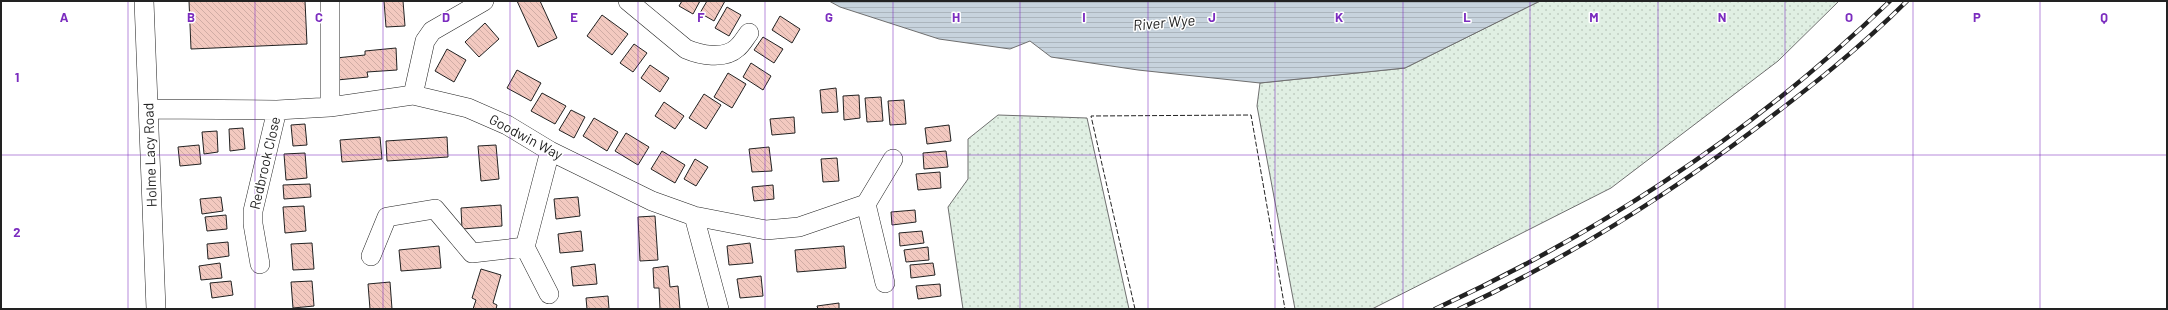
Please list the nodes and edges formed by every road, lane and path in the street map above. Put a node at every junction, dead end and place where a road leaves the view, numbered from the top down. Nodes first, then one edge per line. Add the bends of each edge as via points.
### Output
1 (144, 1) edge
2 (330, 1) edge
3 (484, 1) edge
4 (628, 1) edge
5 (749, 33) dead end
6 (413, 95) junction
7 (330, 107) junction
8 (148, 109) junction
9 (277, 110) junction
10 (550, 151) junction
11 (893, 158) dead end
12 (866, 204) junction
13 (694, 216) junction
14 (525, 247) junction
15 (371, 256) dead end
16 (260, 264) dead end
17 (885, 283) dead end
18 (549, 294) dead end
19 (156, 309) edge
20 (719, 309) edge

1 - 8 street, Holme Lacy Road
2 - 7 street
3 - 6 street via 432,31 425,41
4 - 5 street via 686,50 696,54 730,52 738,48
6 - 7 street, Goodwin Way
6 - 10 street, Goodwin Way via 475,111 507,125
7 - 9 street, Goodwin Way
8 - 9 street, Goodwin Way
8 - 19 street, Holme Lacy Road
9 - 16 street, Redbrook Close via 253,211
10 - 13 street, Goodwin Way via 652,201
10 - 14 street
11 - 12 street
12 - 13 street, Goodwin Way via 799,227 766,230
12 - 17 street
13 - 20 street
14 - 15 street via 472,253 435,209 387,217
14 - 18 street

